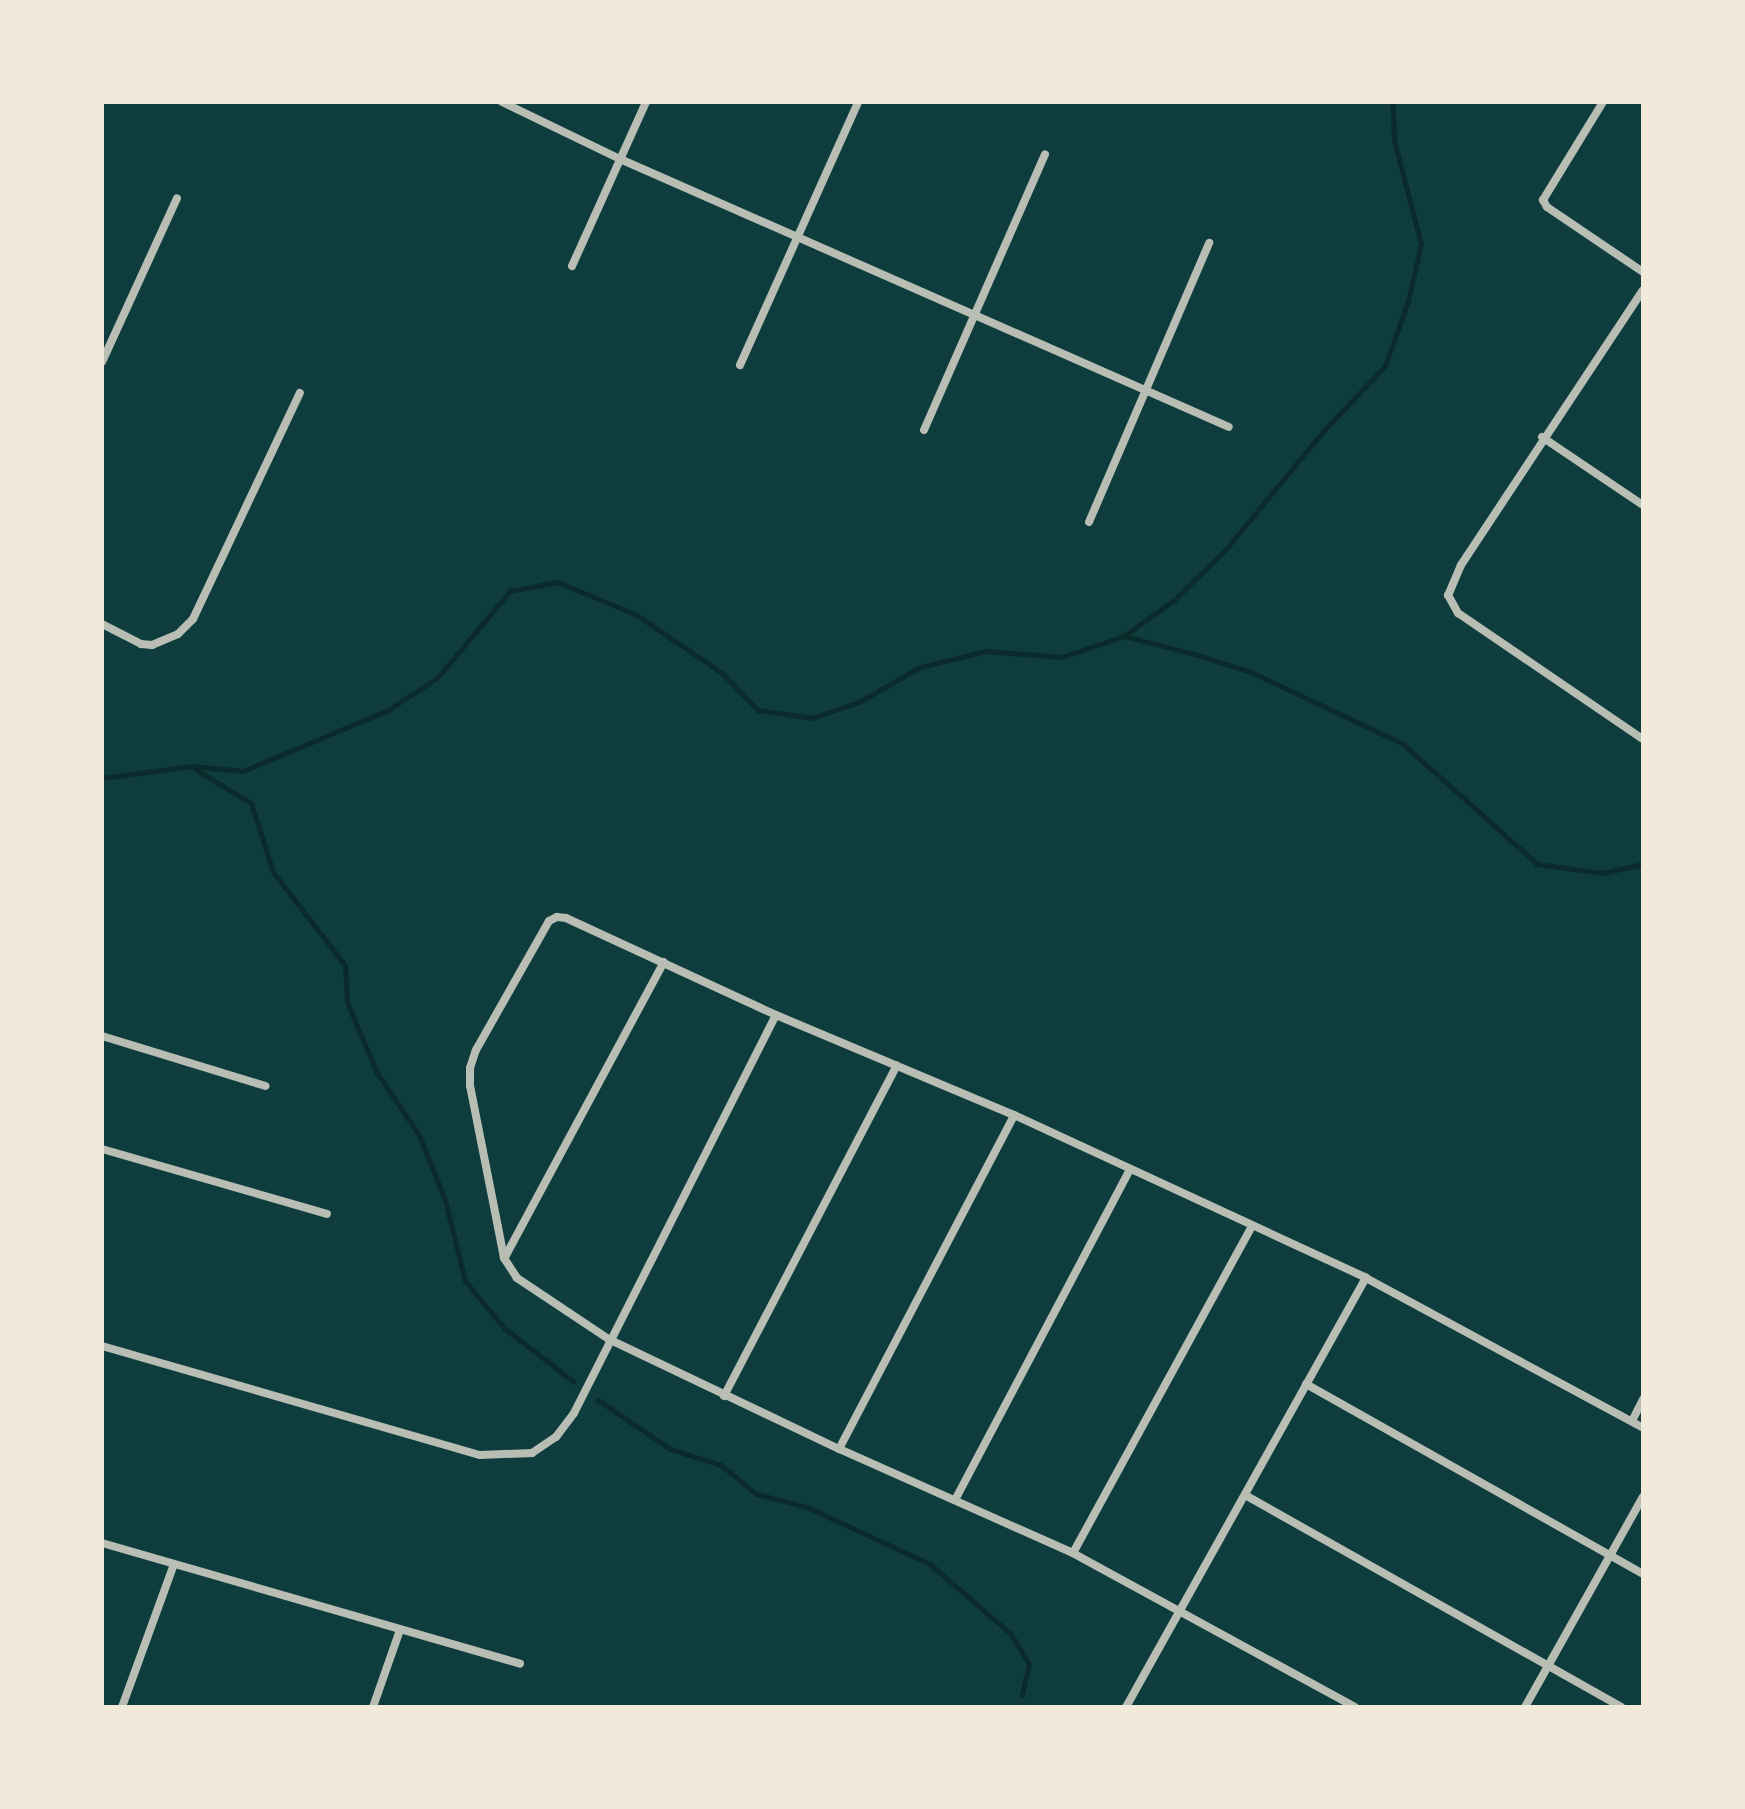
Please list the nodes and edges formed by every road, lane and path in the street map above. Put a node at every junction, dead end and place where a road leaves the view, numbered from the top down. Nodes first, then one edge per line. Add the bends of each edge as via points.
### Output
1 (502, 102) edge
2 (646, 102) edge
3 (858, 102) edge
4 (1603, 102) edge
5 (1045, 154) dead end
6 (620, 159) junction
7 (177, 198) dead end
8 (797, 237) junction
9 (1209, 243) dead end
10 (572, 266) dead end
11 (1643, 272) edge
12 (1643, 290) edge
13 (974, 315) junction
14 (102, 362) edge
15 (740, 365) dead end
16 (1145, 390) junction
17 (300, 393) dead end
18 (1229, 427) dead end
19 (924, 430) dead end
20 (1542, 437) junction
21 (1643, 505) edge
22 (1089, 522) dead end
23 (102, 624) edge
24 (1643, 739) edge
25 (664, 962) junction
26 (776, 1015) junction
27 (102, 1036) edge
28 (897, 1065) junction
29 (266, 1086) dead end
30 (1014, 1115) junction
31 (102, 1149) edge
32 (1130, 1170) junction
33 (327, 1214) dead end
34 (1252, 1226) junction
35 (504, 1258) junction
36 (1366, 1278) junction
37 (610, 1340) junction
38 (102, 1346) edge
39 (1306, 1384) junction
40 (724, 1396) junction
41 (1643, 1399) edge
42 (1632, 1421) junction
43 (1643, 1428) edge
44 (839, 1449) junction
45 (1245, 1495) junction
46 (1643, 1497) edge
47 (955, 1500) junction
48 (102, 1543) edge
49 (1073, 1553) junction
50 (1610, 1556) junction
51 (174, 1564) junction
52 (1643, 1574) edge
53 (1180, 1610) junction
54 (400, 1630) junction
55 (520, 1664) dead end
56 (1548, 1666) junction
57 (122, 1707) edge
58 (373, 1707) edge
59 (1126, 1707) edge
60 (1355, 1707) edge
61 (1525, 1707) edge
62 (1621, 1707) edge

1 - 6 street
2 - 6 street
3 - 8 street
4 - 11 street via 1543,200
5 - 13 street
6 - 8 street
6 - 10 street
7 - 14 street
8 - 13 street
8 - 15 street
9 - 16 street
12 - 20 street
13 - 16 street
13 - 19 street
16 - 18 street
16 - 22 street
17 - 23 street via 193,619 178,634 152,645
20 - 21 street
20 - 24 street via 1461,565 1448,595 1458,613
25 - 26 street
25 - 35 street
25 - 35 street via 557,917 541,932 476,1050 470,1086
26 - 28 street
26 - 37 street
27 - 29 street
28 - 30 street
28 - 40 street
30 - 32 street
30 - 44 street
31 - 33 street
32 - 34 street
32 - 47 street
34 - 36 street
34 - 49 street
35 - 37 street via 526,1287
36 - 39 street
36 - 42 street
37 - 38 street via 574,1413 556,1437 532,1453 509,1456 480,1455 431,1442
37 - 40 street
39 - 45 street
39 - 50 street
40 - 44 street
41 - 42 street
42 - 43 street
44 - 47 street
45 - 53 street
45 - 56 street
46 - 50 street
47 - 49 street
48 - 51 street
49 - 53 street
50 - 52 street
50 - 56 street
51 - 54 street
51 - 57 street
53 - 59 street
53 - 60 street
54 - 55 street
54 - 58 street
56 - 61 street
56 - 62 street

